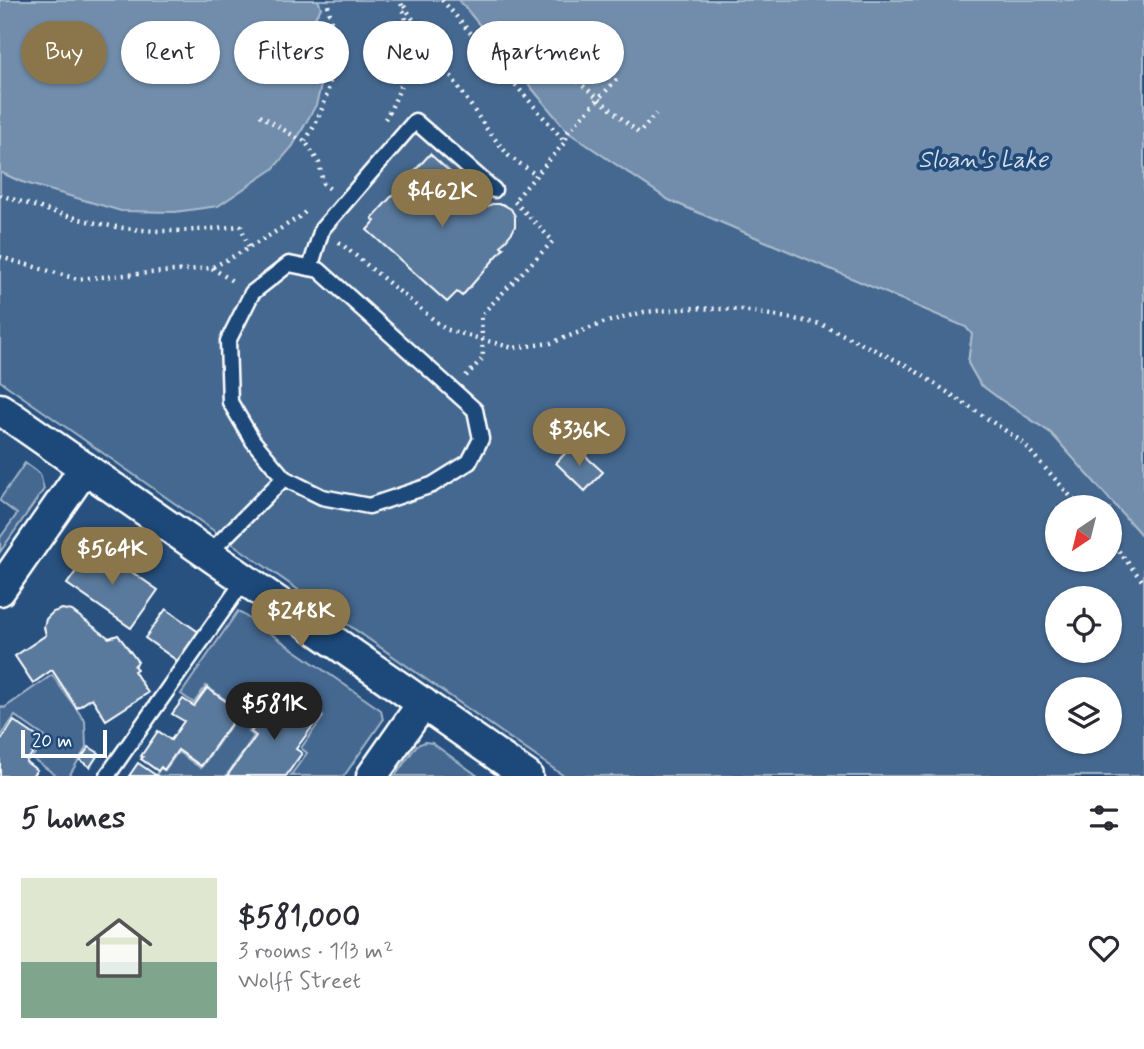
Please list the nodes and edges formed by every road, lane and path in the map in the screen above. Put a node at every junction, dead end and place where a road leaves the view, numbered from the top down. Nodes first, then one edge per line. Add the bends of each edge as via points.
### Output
1 (327, 0) edge
2 (442, 0) edge
3 (401, 1) edge
4 (581, 84) edge
5 (612, 84) edge
6 (599, 99) junction
7 (656, 114) dead end
8 (260, 115) dead end
9 (380, 128) dead end
10 (305, 141) junction
11 (565, 142) junction
12 (536, 175) junction
13 (330, 189) dead end
14 (494, 190) dead end
15 (0, 195) edge
16 (310, 207) dead end
17 (322, 229) junction
18 (249, 248) junction
19 (0, 257) edge
20 (310, 268) junction
21 (482, 339) junction
22 (453, 390) junction
23 (0, 409) edge
24 (85, 468) junction
25 (284, 478) junction
26 (1069, 495) edge
27 (208, 554) junction
28 (1122, 555) edge
29 (245, 579) junction
30 (1144, 583) edge
31 (0, 590) edge
32 (423, 703) junction
33 (107, 776) edge
34 (372, 776) edge
35 (527, 776) edge

1 - 10 path via 334,47 328,91
2 - 11 path
3 - 9 path via 410,41 404,77
3 - 12 path via 486,128 509,156
4 - 6 path
5 - 6 path
6 - 7 path via 639,134
6 - 11 path via 568,132
8 - 10 path
10 - 13 path
11 - 12 path
12 - 21 path via 514,201 553,241 481,315
14 - 17 lane via 415,121
15 - 18 path via 142,230 241,226
16 - 18 path
17 - 20 lane
17 - 21 path via 445,329
18 - 19 path via 211,268 77,279
20 - 22 lane via 319,270
20 - 25 lane via 289,264 252,293 228,341 230,402 253,441
21 - 22 path via 483,358
21 - 26 path via 513,348 551,343 644,312 695,308 743,310 821,324 908,366 1021,441
22 - 25 lane via 475,410 481,439 469,462 432,485 369,506 322,497
23 - 24 street
24 - 27 street
24 - 31 street
25 - 27 lane
27 - 29 street
28 - 30 path
29 - 32 street
29 - 33 lane
32 - 34 street
32 - 35 street

